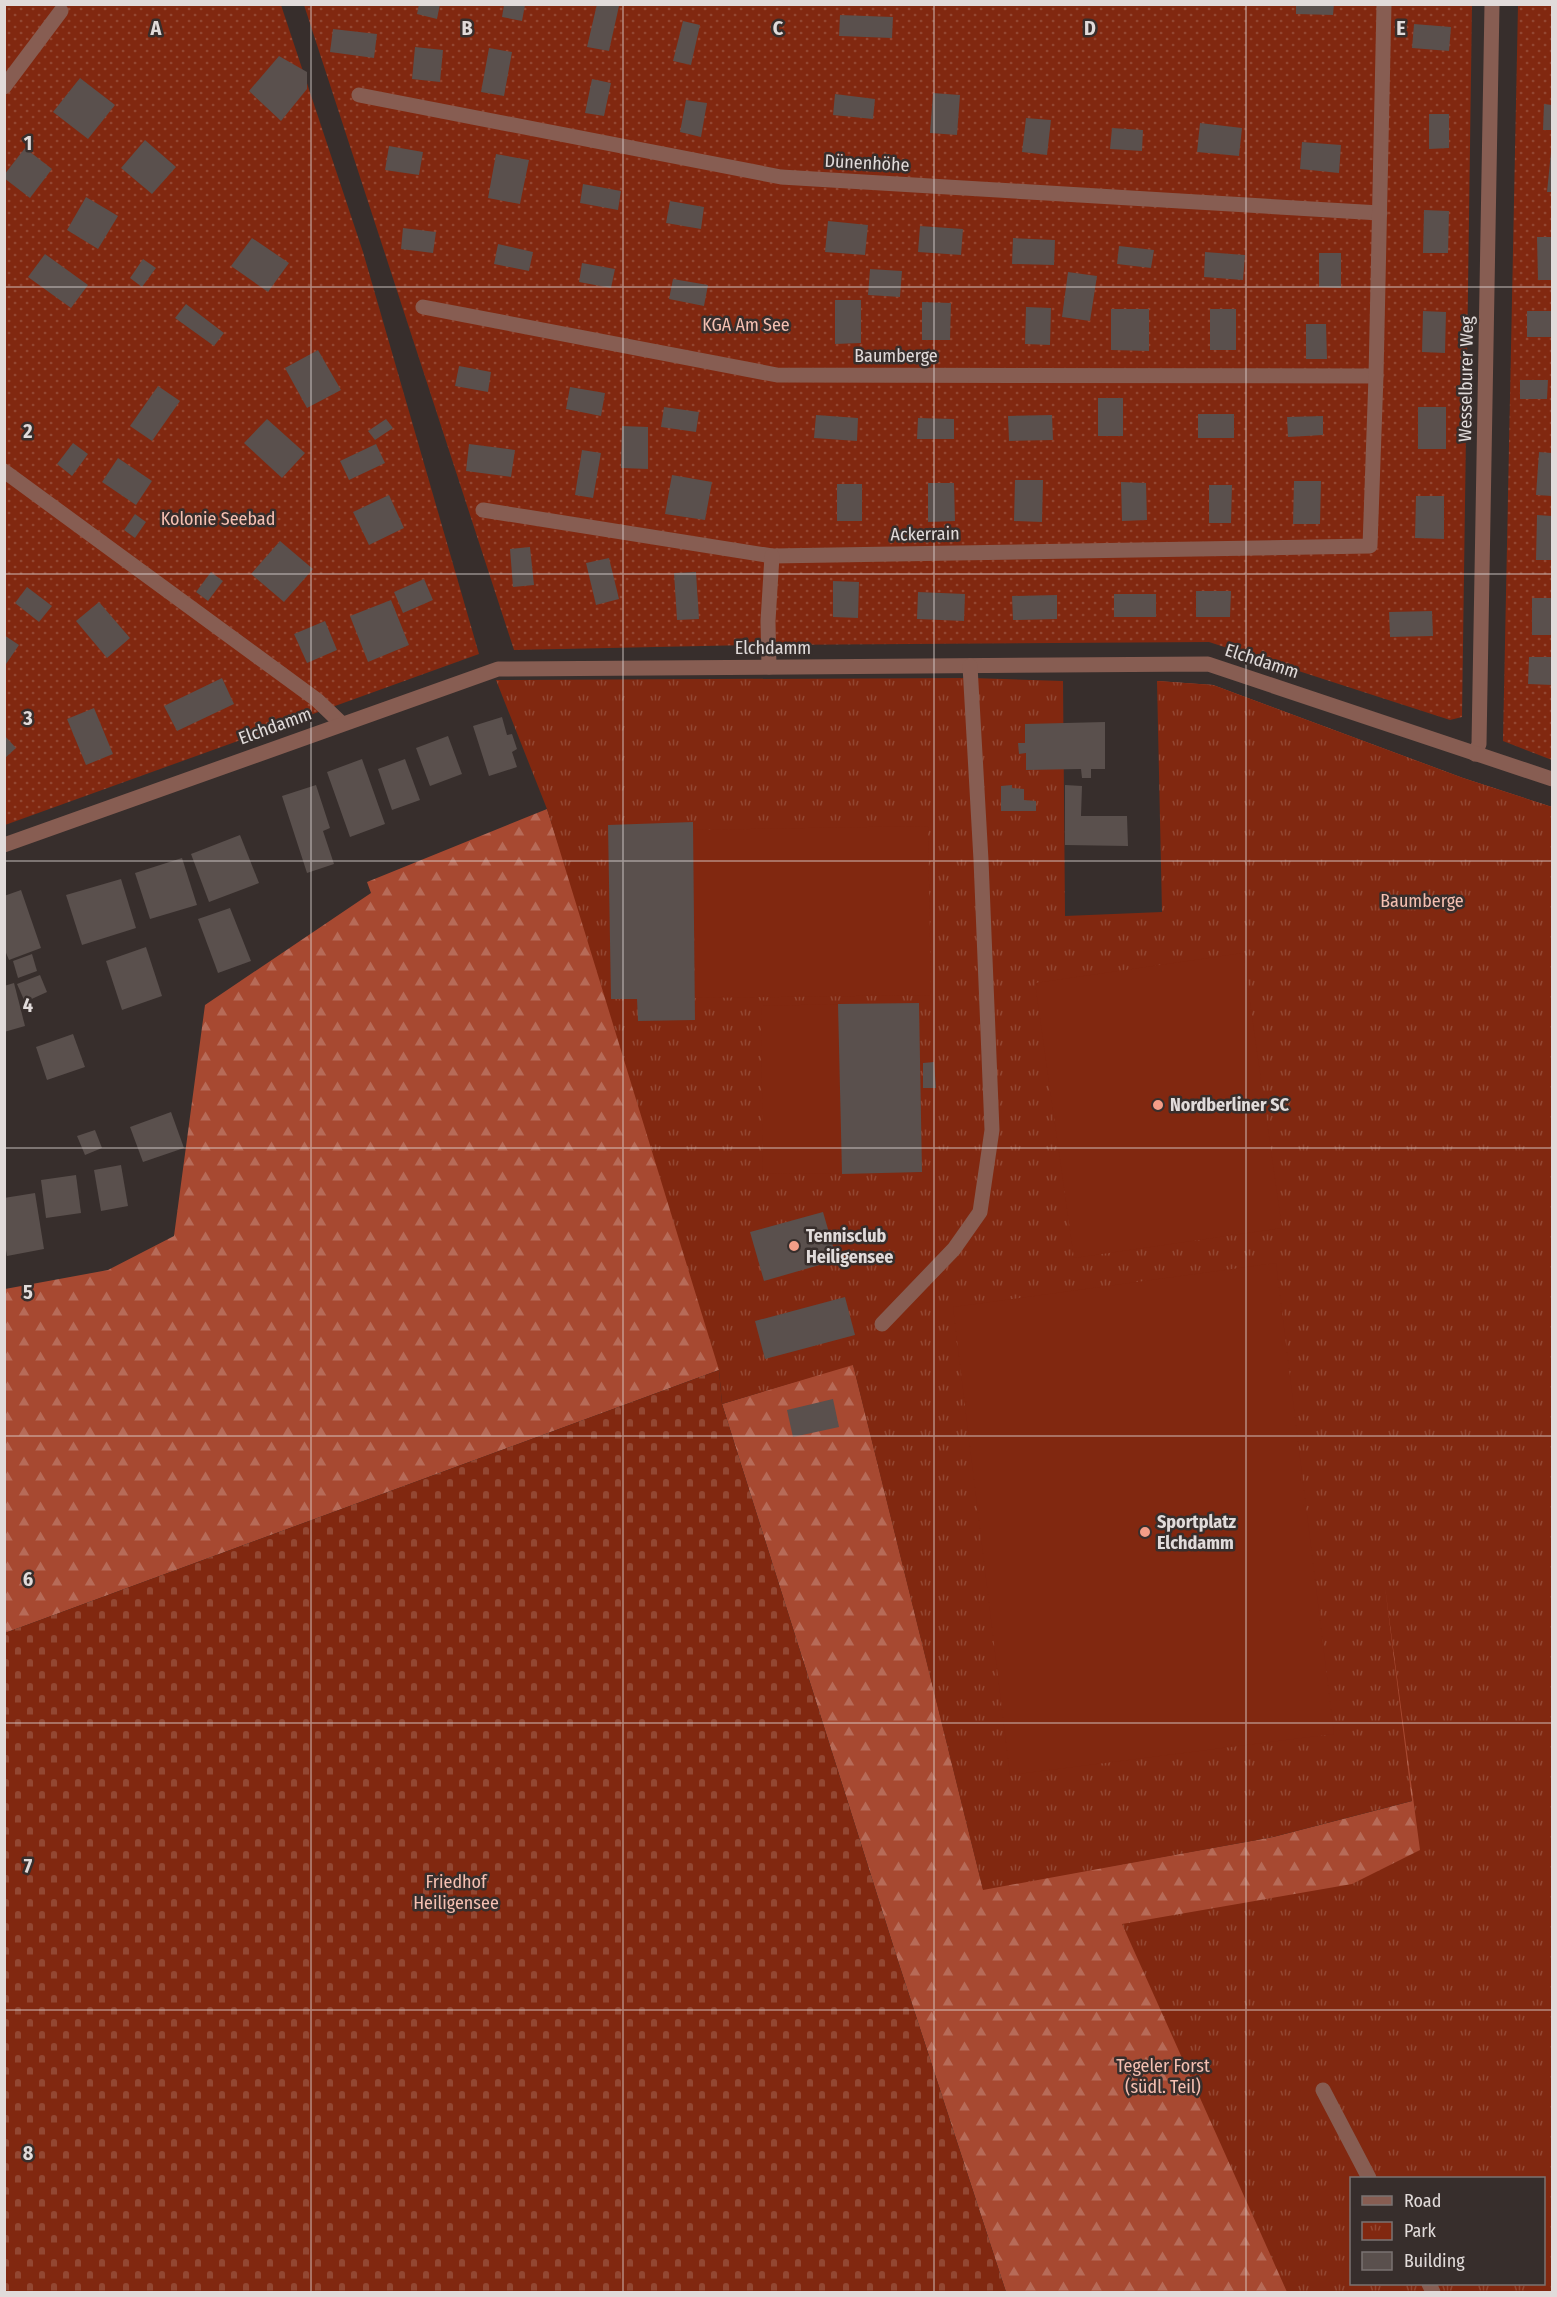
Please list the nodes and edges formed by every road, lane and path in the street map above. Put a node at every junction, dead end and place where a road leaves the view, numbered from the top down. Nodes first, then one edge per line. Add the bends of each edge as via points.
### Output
1 (1384, 4) edge
2 (1492, 4) edge
3 (62, 11) dead end
4 (4, 87) edge
5 (359, 95) dead end
6 (1380, 213) junction
7 (423, 307) dead end
8 (1376, 376) junction
9 (4, 471) edge
10 (483, 510) dead end
11 (772, 556) junction
12 (970, 666) junction
13 (769, 668) junction
14 (341, 723) junction
15 (1475, 754) junction
16 (1552, 779) edge
17 (4, 845) edge
18 (882, 1324) dead end
19 (1323, 2090) dead end
20 (1369, 2177) edge

1 - 6 street
2 - 15 street, Wesselburer Weg via 1479,744
3 - 4 street
5 - 6 street, Dünenhöhe via 781,177
6 - 8 street
7 - 8 street, Baumberge via 777,375
8 - 11 street, Ackerrain via 1370,546
9 - 14 street via 316,700
10 - 11 street, Ackerrain
11 - 13 street
12 - 13 street, Elchdamm
12 - 15 street, Elchdamm via 1209,664
12 - 18 street via 992,1130 980,1212 954,1249
13 - 14 street, Elchdamm via 498,669
14 - 17 street, Elchdamm
15 - 16 street, Elchdamm
19 - 20 street

